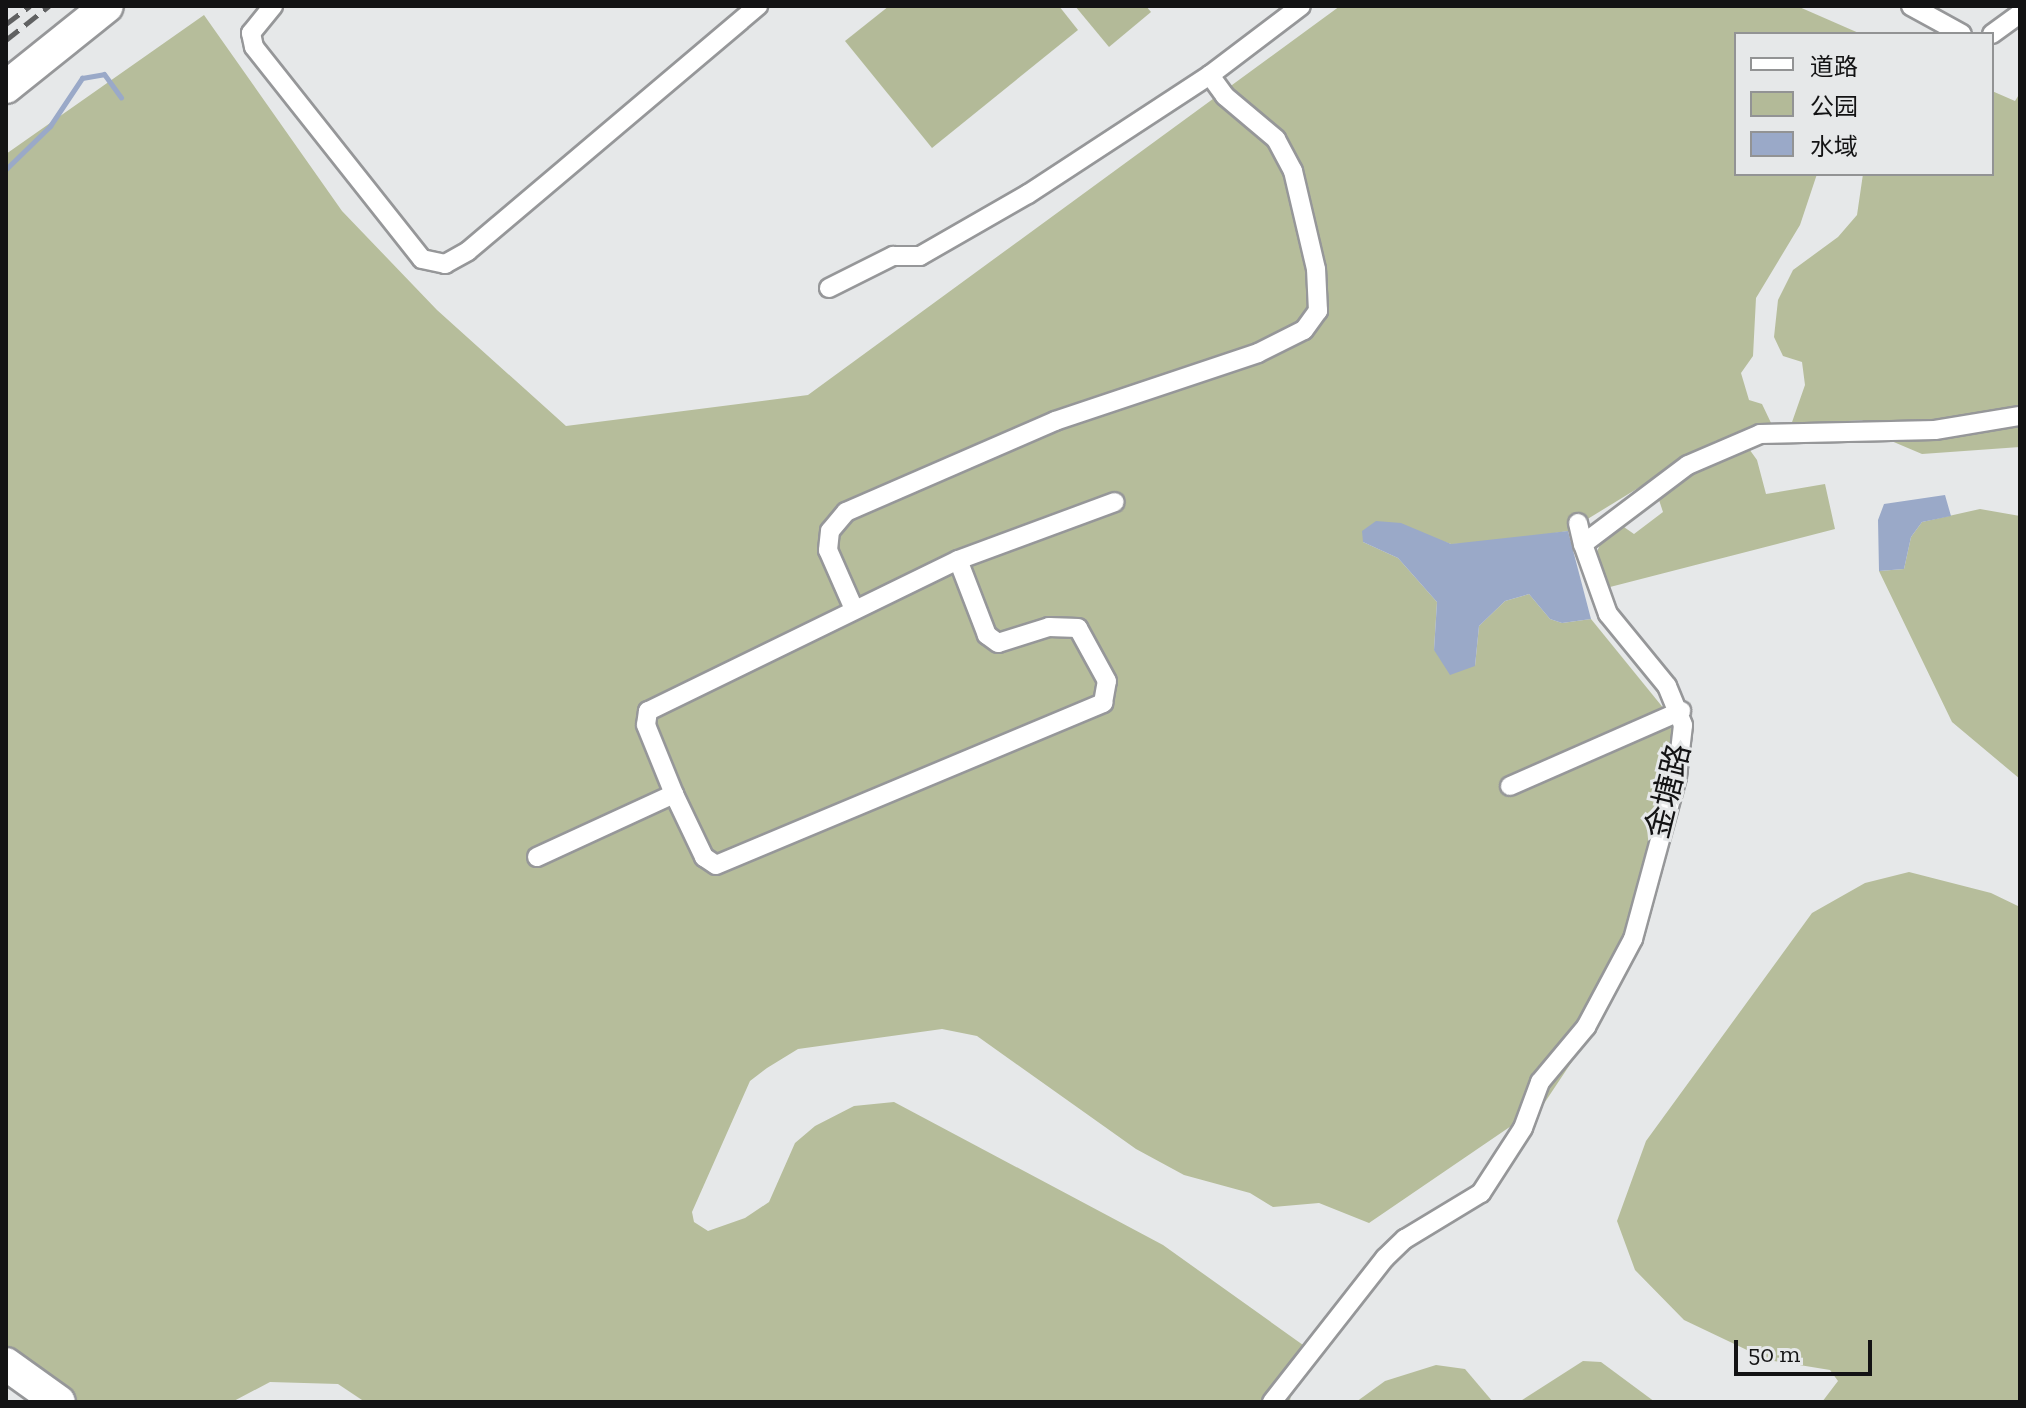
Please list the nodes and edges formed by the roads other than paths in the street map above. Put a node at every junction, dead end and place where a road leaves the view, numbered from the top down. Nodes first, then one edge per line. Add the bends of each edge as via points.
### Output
1 (107, 6) edge
2 (273, 6) edge
3 (758, 6) edge
4 (1301, 6) edge
5 (1911, 6) edge
6 (2020, 14) edge
7 (1958, 32) edge
8 (1994, 33) edge
9 (1210, 75) junction
10 (6, 87) edge
11 (829, 288) dead end
12 (2020, 416) edge
13 (1115, 502) dead end
14 (1578, 523) dead end
15 (1583, 544) junction
16 (958, 560) junction
17 (854, 609) junction
18 (1681, 711) junction
19 (1510, 786) dead end
20 (674, 794) junction
21 (537, 857) dead end
22 (6, 1364) edge
23 (59, 1402) edge
24 (1272, 1402) edge

1 - 10 highway
2 - 3 street via 251,33 254,47 422,259 445,264 468,251
4 - 9 street
5 - 7 street
6 - 8 street
9 - 11 street via 1028,194 920,256 893,256
9 - 17 street via 1225,96 1276,139 1293,171 1316,269 1318,311 1304,330 1258,353 1055,421 846,512 830,531 828,550
12 - 15 street via 1935,430 1760,434 1688,465
13 - 16 street
14 - 15 street, 金塘路
15 - 18 street, 金塘路 via 1608,614
16 - 17 street
16 - 20 street via 987,635 998,643 1049,627 1078,628 1107,681 1103,703 716,865 704,857
17 - 20 street via 648,711 646,725
18 - 19 street
18 - 24 street, 金塘路 via 1679,767 1638,926 1586,1027 1540,1082 1523,1128 1481,1193 1405,1239 1385,1258
20 - 21 street
22 - 23 highway

